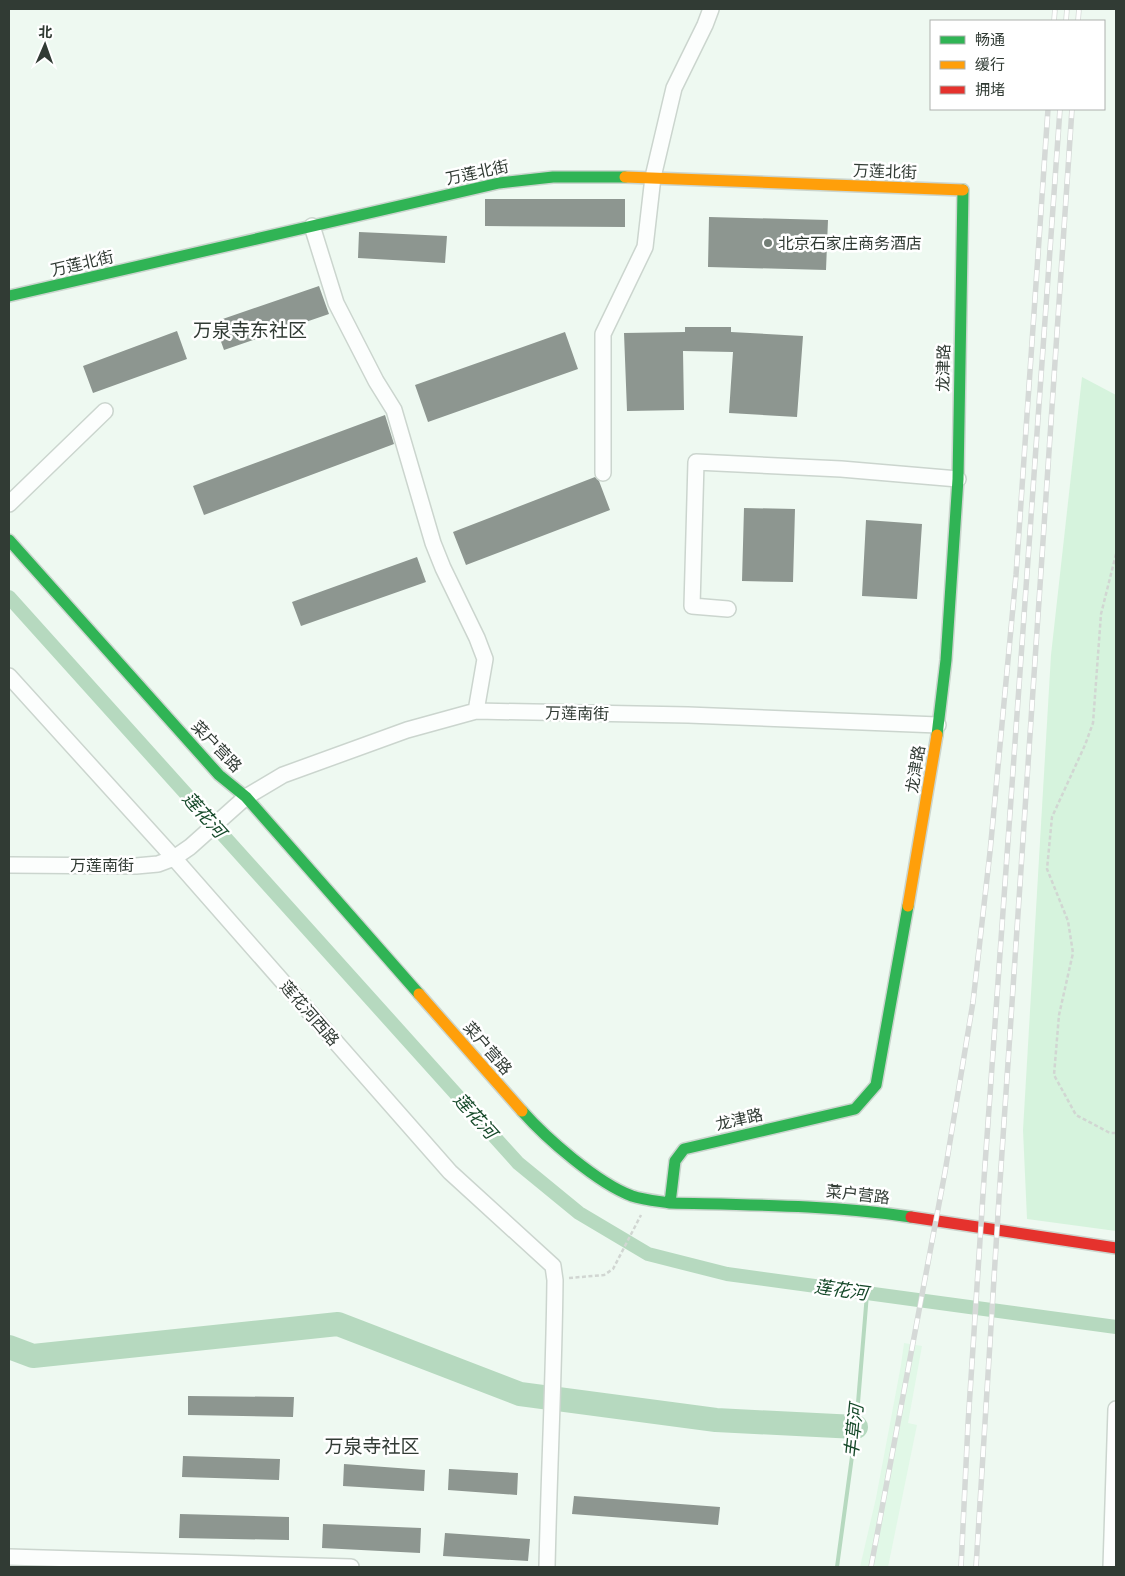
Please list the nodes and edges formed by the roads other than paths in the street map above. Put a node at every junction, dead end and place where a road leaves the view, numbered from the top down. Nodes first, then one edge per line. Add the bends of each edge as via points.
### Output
1 (711, 9) edge
2 (653, 177) junction
3 (963, 190) joint
4 (312, 226) junction
5 (9, 296) edge
6 (105, 411) dead end
7 (603, 473) dead end
8 (958, 479) junction
9 (9, 504) edge
10 (9, 540) edge
11 (728, 609) dead end
12 (9, 676) edge
13 (476, 711) junction
14 (938, 725) junction
15 (241, 802) junction
16 (174, 858) junction
17 (9, 865) edge
18 (670, 1203) junction
19 (1116, 1248) edge
20 (1116, 1409) edge
21 (9, 1557) edge
22 (315, 1566) edge
23 (351, 1567) edge
24 (547, 1567) edge
25 (1112, 1567) edge

1 - 2 street via 674,88
2 - 3 street, 万莲北街
2 - 4 street, 万莲北街 via 555,176 525,179
2 - 7 street via 645,248 603,334
3 - 8 street, 龙津路
4 - 5 street, 万莲北街
4 - 13 street via 336,303 394,410 442,568 485,659
6 - 9 street
8 - 11 street via 696,462 692,606
8 - 14 street, 龙津路 via 946,660
10 - 15 street, 菜户营路
12 - 16 street, 莲花河西路
13 - 14 street, 万莲南街
13 - 15 street, 万莲南街 via 407,730 283,775
14 - 18 street, 龙津路 via 876,1085 854,1109 684,1149 675,1161
15 - 16 street, 万莲南街
15 - 18 street, 菜户营路 via 540,1131 599,1178 622,1191 647,1200
16 - 17 street, 万莲南街 via 158,864 136,866
16 - 24 street, 莲花河西路 via 450,1172 553,1266 554,1367
18 - 19 street, 菜户营路 via 814,1206 872,1211
20 - 25 street
21 - 22 street
22 - 23 street

